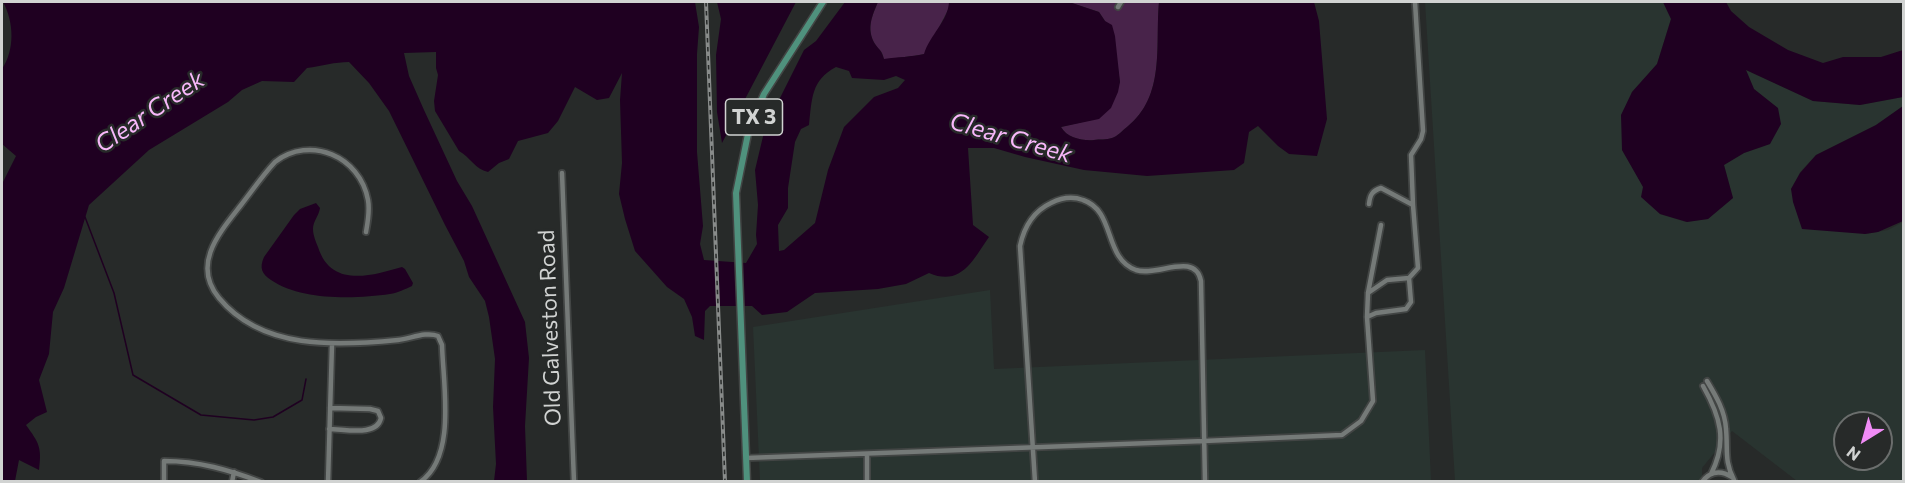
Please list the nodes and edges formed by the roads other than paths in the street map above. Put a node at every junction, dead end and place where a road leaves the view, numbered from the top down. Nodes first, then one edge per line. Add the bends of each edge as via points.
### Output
1 (823, 2) edge
2 (1415, 2) edge
3 (562, 172) dead end
4 (1369, 204) dead end
5 (1413, 205) junction
6 (1381, 225) dead end
7 (366, 232) dead end
8 (1409, 278) junction
9 (1368, 293) junction
10 (1367, 317) junction
11 (332, 344) junction
12 (330, 408) junction
13 (330, 429) junction
14 (1204, 441) junction
15 (1034, 447) junction
16 (867, 454) junction
17 (746, 458) junction
18 (234, 472) junction
19 (1711, 474) junction
20 (426, 477) junction
21 (1735, 481) edge
22 (164, 482) edge
23 (232, 482) edge
24 (261, 482) edge
25 (328, 482) edge
26 (420, 482) edge
27 (431, 482) edge
28 (574, 482) edge
29 (747, 482) edge
30 (867, 482) edge
31 (1035, 482) edge
32 (1205, 482) edge
33 (1702, 482) edge

1 - 17 main road, TX 3 via 764,94 749,129 736,193
2 - 5 street via 1423,131 1411,155
3 - 28 street, Old Galveston Road
4 - 5 street via 1370,195 1381,188
5 - 8 street via 1418,268
6 - 9 street
7 - 11 street via 368,199 351,168 333,154 299,150 281,157 270,168 220,232 210,251 208,272 212,288 244,321 293,341
8 - 9 street via 1387,280
8 - 10 street via 1411,302 1406,309
9 - 10 street
10 - 14 street via 1373,401 1361,421 1342,435
11 - 12 street
11 - 20 street via 438,336 442,345 445,426 442,450
12 - 13 street
12 - 13 street via 370,409 378,411 381,417 378,426 371,430
13 - 25 street
14 - 15 street
14 - 15 street via 1199,274 1186,266 1149,272 1130,267 1116,253 1099,210 1086,201 1070,198 1052,202 1036,213 1025,228 1020,246
14 - 32 street
15 - 16 street
15 - 31 street
16 - 17 street
16 - 30 street
17 - 29 main road, TX 3
18 - 22 street via 164,461
18 - 23 street
18 - 24 street
19 - 21 street via 1721,472
19 - 21 street via 1718,459 1720,425 1705,383 1722,410 1726,458
19 - 33 street
20 - 26 street
20 - 27 street

